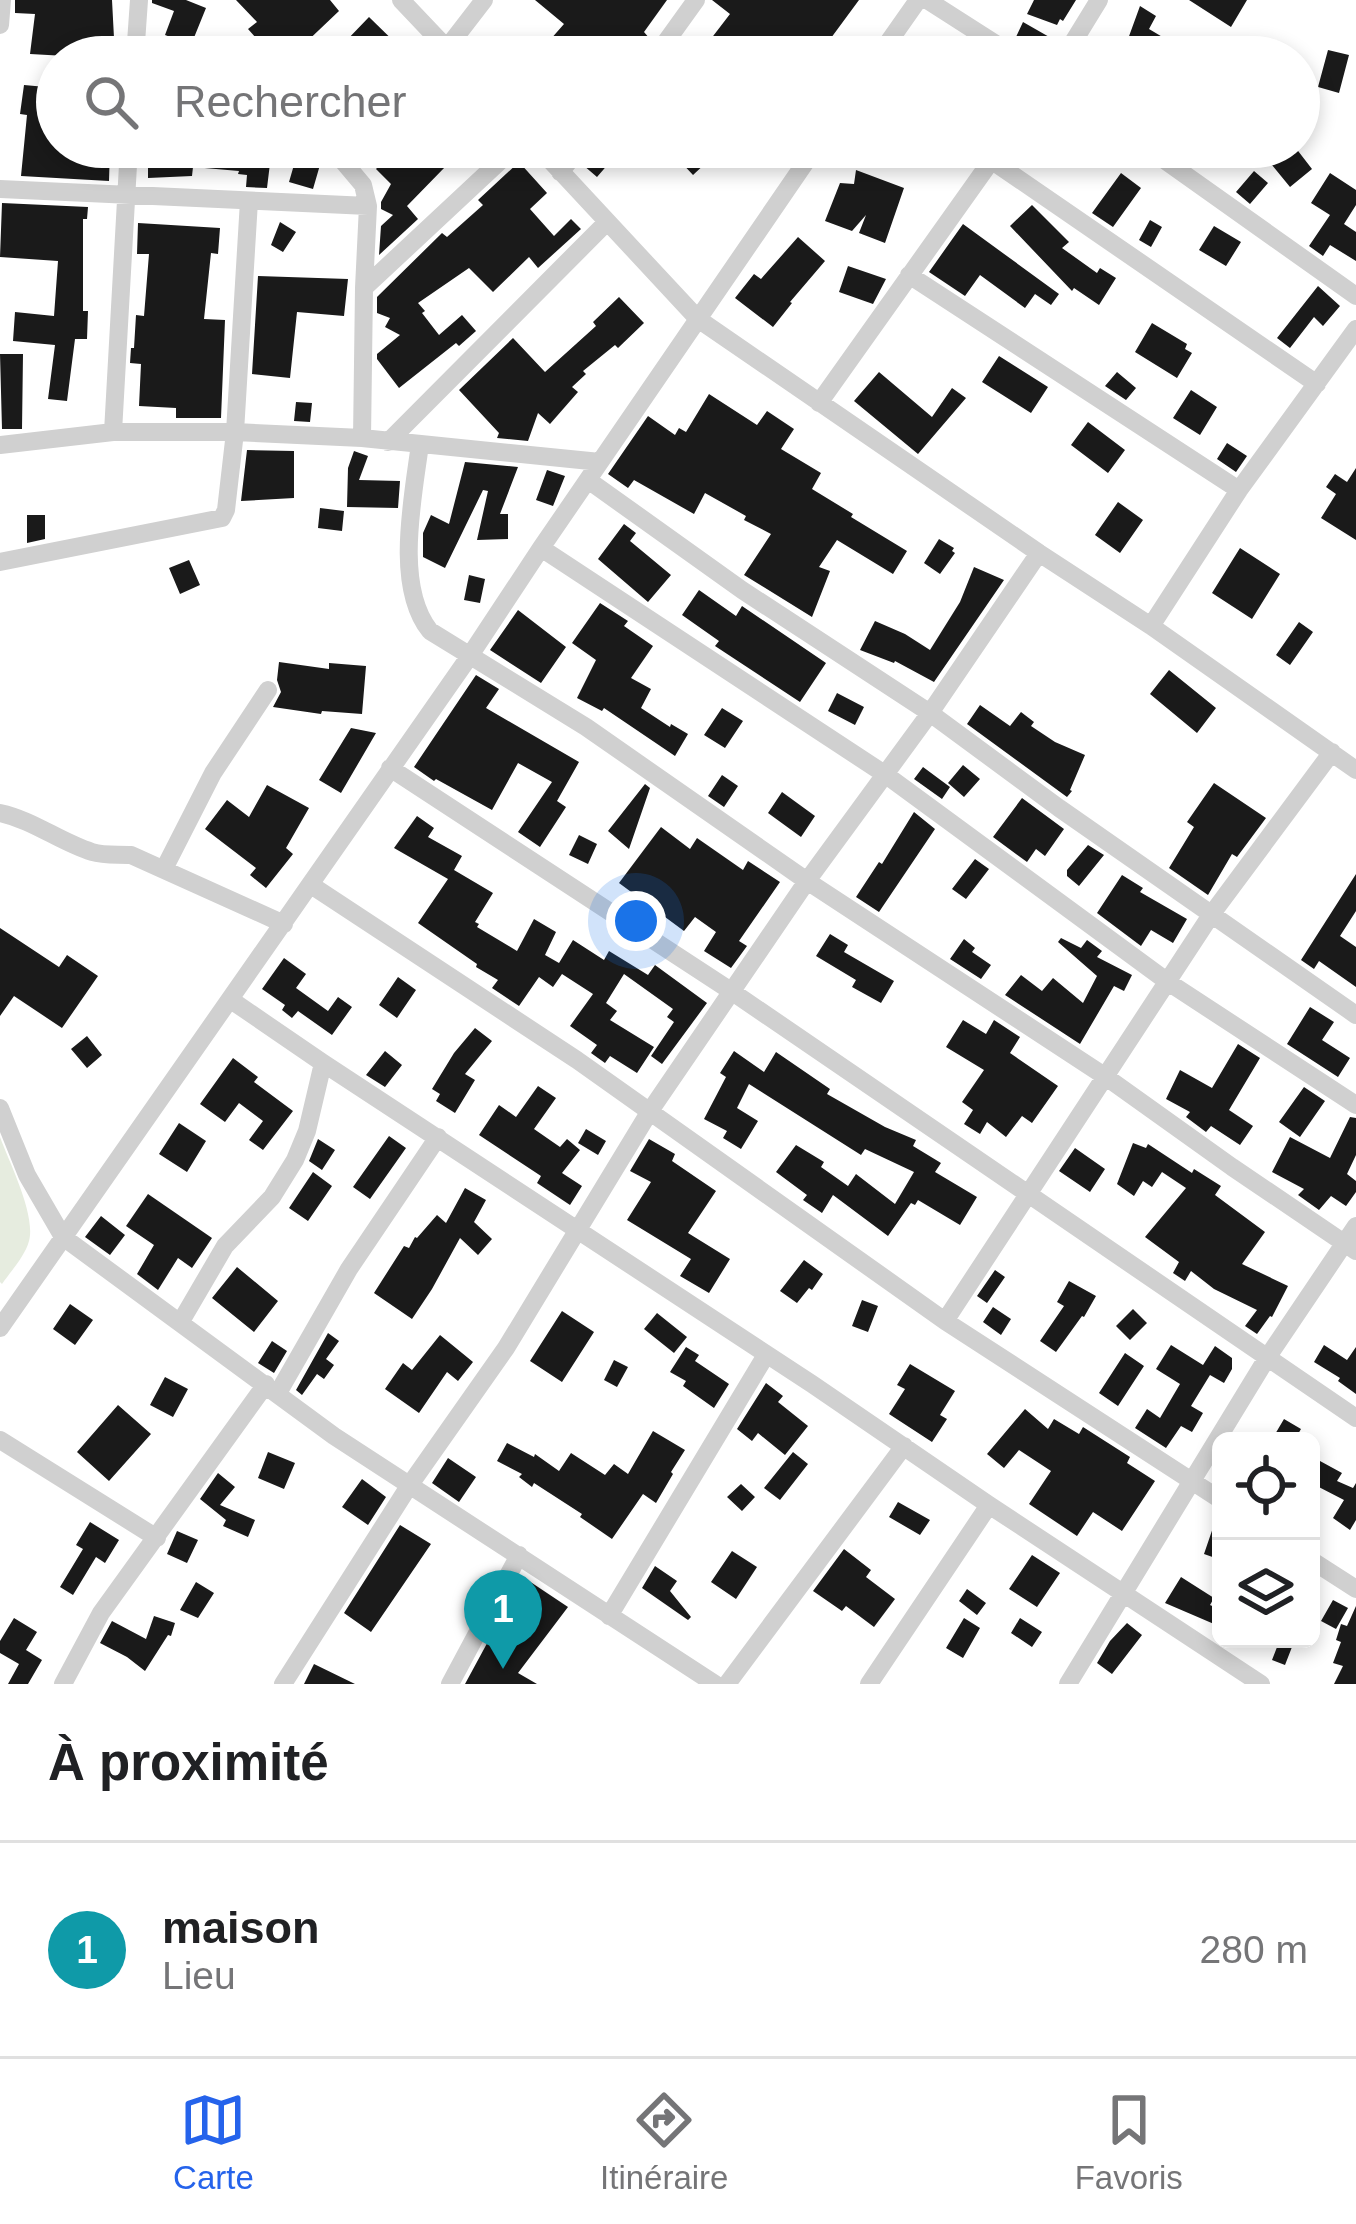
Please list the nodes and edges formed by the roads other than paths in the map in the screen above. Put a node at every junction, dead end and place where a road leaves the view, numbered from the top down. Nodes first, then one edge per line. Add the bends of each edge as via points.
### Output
1 (2, 0) edge
2 (139, 0) edge
3 (401, 0) edge
4 (484, 0) edge
5 (696, 0) edge
6 (922, 0) edge
7 (1099, 0) edge
8 (0, 25) edge
9 (136, 36) edge
10 (435, 36) edge
11 (462, 36) edge
12 (670, 36) edge
13 (894, 36) edge
14 (981, 36) edge
15 (1077, 36) edge
16 (128, 168) edge
17 (349, 168) edge
18 (493, 168) edge
19 (556, 168) edge
20 (563, 168) edge
21 (802, 168) edge
22 (986, 168) edge
23 (1016, 168) edge
24 (1176, 168) edge
25 (560, 172) junction
26 (0, 189) edge
27 (126, 195) junction
28 (249, 202) junction
29 (368, 206) junction
30 (607, 222) junction
31 (908, 275) junction
32 (364, 288) junction
33 (1356, 296) edge
34 (698, 319) junction
35 (1356, 329) edge
36 (1317, 383) junction
37 (819, 403) junction
38 (112, 432) junction
39 (235, 432) junction
40 (362, 438) junction
41 (388, 442) junction
42 (420, 444) junction
43 (0, 445) edge
44 (600, 462) junction
45 (588, 480) junction
46 (1239, 490) junction
47 (541, 548) junction
48 (1039, 553) junction
49 (0, 562) edge
50 (1151, 626) junction
51 (469, 657) junction
52 (268, 690) dead end
53 (930, 713) junction
54 (1332, 752) junction
55 (390, 768) junction
56 (1356, 770) edge
57 (886, 775) junction
58 (0, 813) edge
59 (164, 869) junction
60 (808, 881) junction
61 (311, 885) junction
62 (1211, 915) junction
63 (284, 924) junction
64 (1168, 982) junction
65 (731, 992) junction
66 (232, 1000) junction
67 (1356, 1015) edge
68 (322, 1063) junction
69 (1106, 1077) junction
70 (1356, 1105) edge
71 (0, 1108) edge
72 (650, 1111) junction
73 (438, 1137) junction
74 (1027, 1196) junction
75 (1356, 1226) edge
76 (578, 1230) junction
77 (63, 1237) junction
78 (1350, 1247) edge
79 (0, 1291) edge
80 (18, 1302) junction
81 (945, 1321) junction
82 (180, 1323) junction
83 (0, 1328) edge
84 (766, 1355) junction
85 (1267, 1358) junction
86 (272, 1389) junction
87 (1356, 1418) edge
88 (0, 1440) edge
89 (904, 1446) junction
90 (1192, 1481) junction
91 (410, 1486) junction
92 (1212, 1494) edge
93 (989, 1505) junction
94 (157, 1538) junction
95 (519, 1555) junction
96 (1320, 1566) edge
97 (1356, 1589) edge
98 (1126, 1593) junction
99 (609, 1616) junction
100 (63, 1684) edge
101 (283, 1684) edge
102 (450, 1684) edge
103 (715, 1684) edge
104 (728, 1684) edge
105 (868, 1684) edge
106 (1068, 1684) edge
107 (1262, 1684) edge

1 - 8 street
2 - 9 street
3 - 10 street
4 - 11 street
5 - 12 street
6 - 13 street
6 - 14 street
7 - 15 street
16 - 27 street
17 - 29 street
18 - 32 street
19 - 25 street
20 - 25 street
21 - 34 street
22 - 31 street
23 - 36 street
24 - 33 street
25 - 30 street
26 - 27 street
27 - 28 street
27 - 38 street
28 - 29 street
28 - 39 street
29 - 32 street
30 - 34 street
30 - 41 street
31 - 37 street
31 - 46 street
32 - 40 street
34 - 37 street
34 - 44 street
35 - 36 street
36 - 46 street
37 - 48 street
38 - 39 street
38 - 43 street
39 - 40 street
39 - 49 street via 222,518
40 - 41 street
41 - 42 street
42 - 44 street
42 - 51 street via 410,518 412,598 430,632
44 - 45 street
45 - 47 street
45 - 53 street
46 - 50 street
47 - 51 street
47 - 57 street
48 - 50 street
48 - 53 street
50 - 54 street
51 - 55 street
51 - 60 street via 586,727
52 - 59 street
53 - 57 street
53 - 62 street
54 - 56 street
54 - 62 street
55 - 61 street
55 - 65 street
57 - 60 street
57 - 64 street
58 - 59 street via 90,851
59 - 63 street
60 - 65 street
60 - 69 street
61 - 63 street
61 - 72 street
62 - 64 street
62 - 67 street
63 - 66 street
64 - 69 street
64 - 70 street
65 - 72 street
65 - 74 street
66 - 68 street
66 - 77 street
68 - 73 street
68 - 82 street via 295,1160 225,1246
69 - 74 street
69 - 78 street
71 - 77 street
72 - 76 street
72 - 81 street
73 - 76 street
73 - 86 street
74 - 81 street
74 - 85 street
75 - 78 street
76 - 84 street
76 - 91 street
77 - 80 street
77 - 82 street
78 - 85 street
79 - 80 street
80 - 83 street
81 - 90 street
82 - 86 street
84 - 89 street
84 - 99 street
85 - 87 street
85 - 90 street
86 - 91 street
86 - 94 street
88 - 94 street
89 - 93 street
89 - 104 street
90 - 92 street
90 - 98 street
91 - 95 street
91 - 101 street
93 - 98 street
93 - 105 street
94 - 100 street via 101,1613
95 - 99 street
95 - 102 street
96 - 97 street
98 - 106 street
98 - 107 street
99 - 103 street

